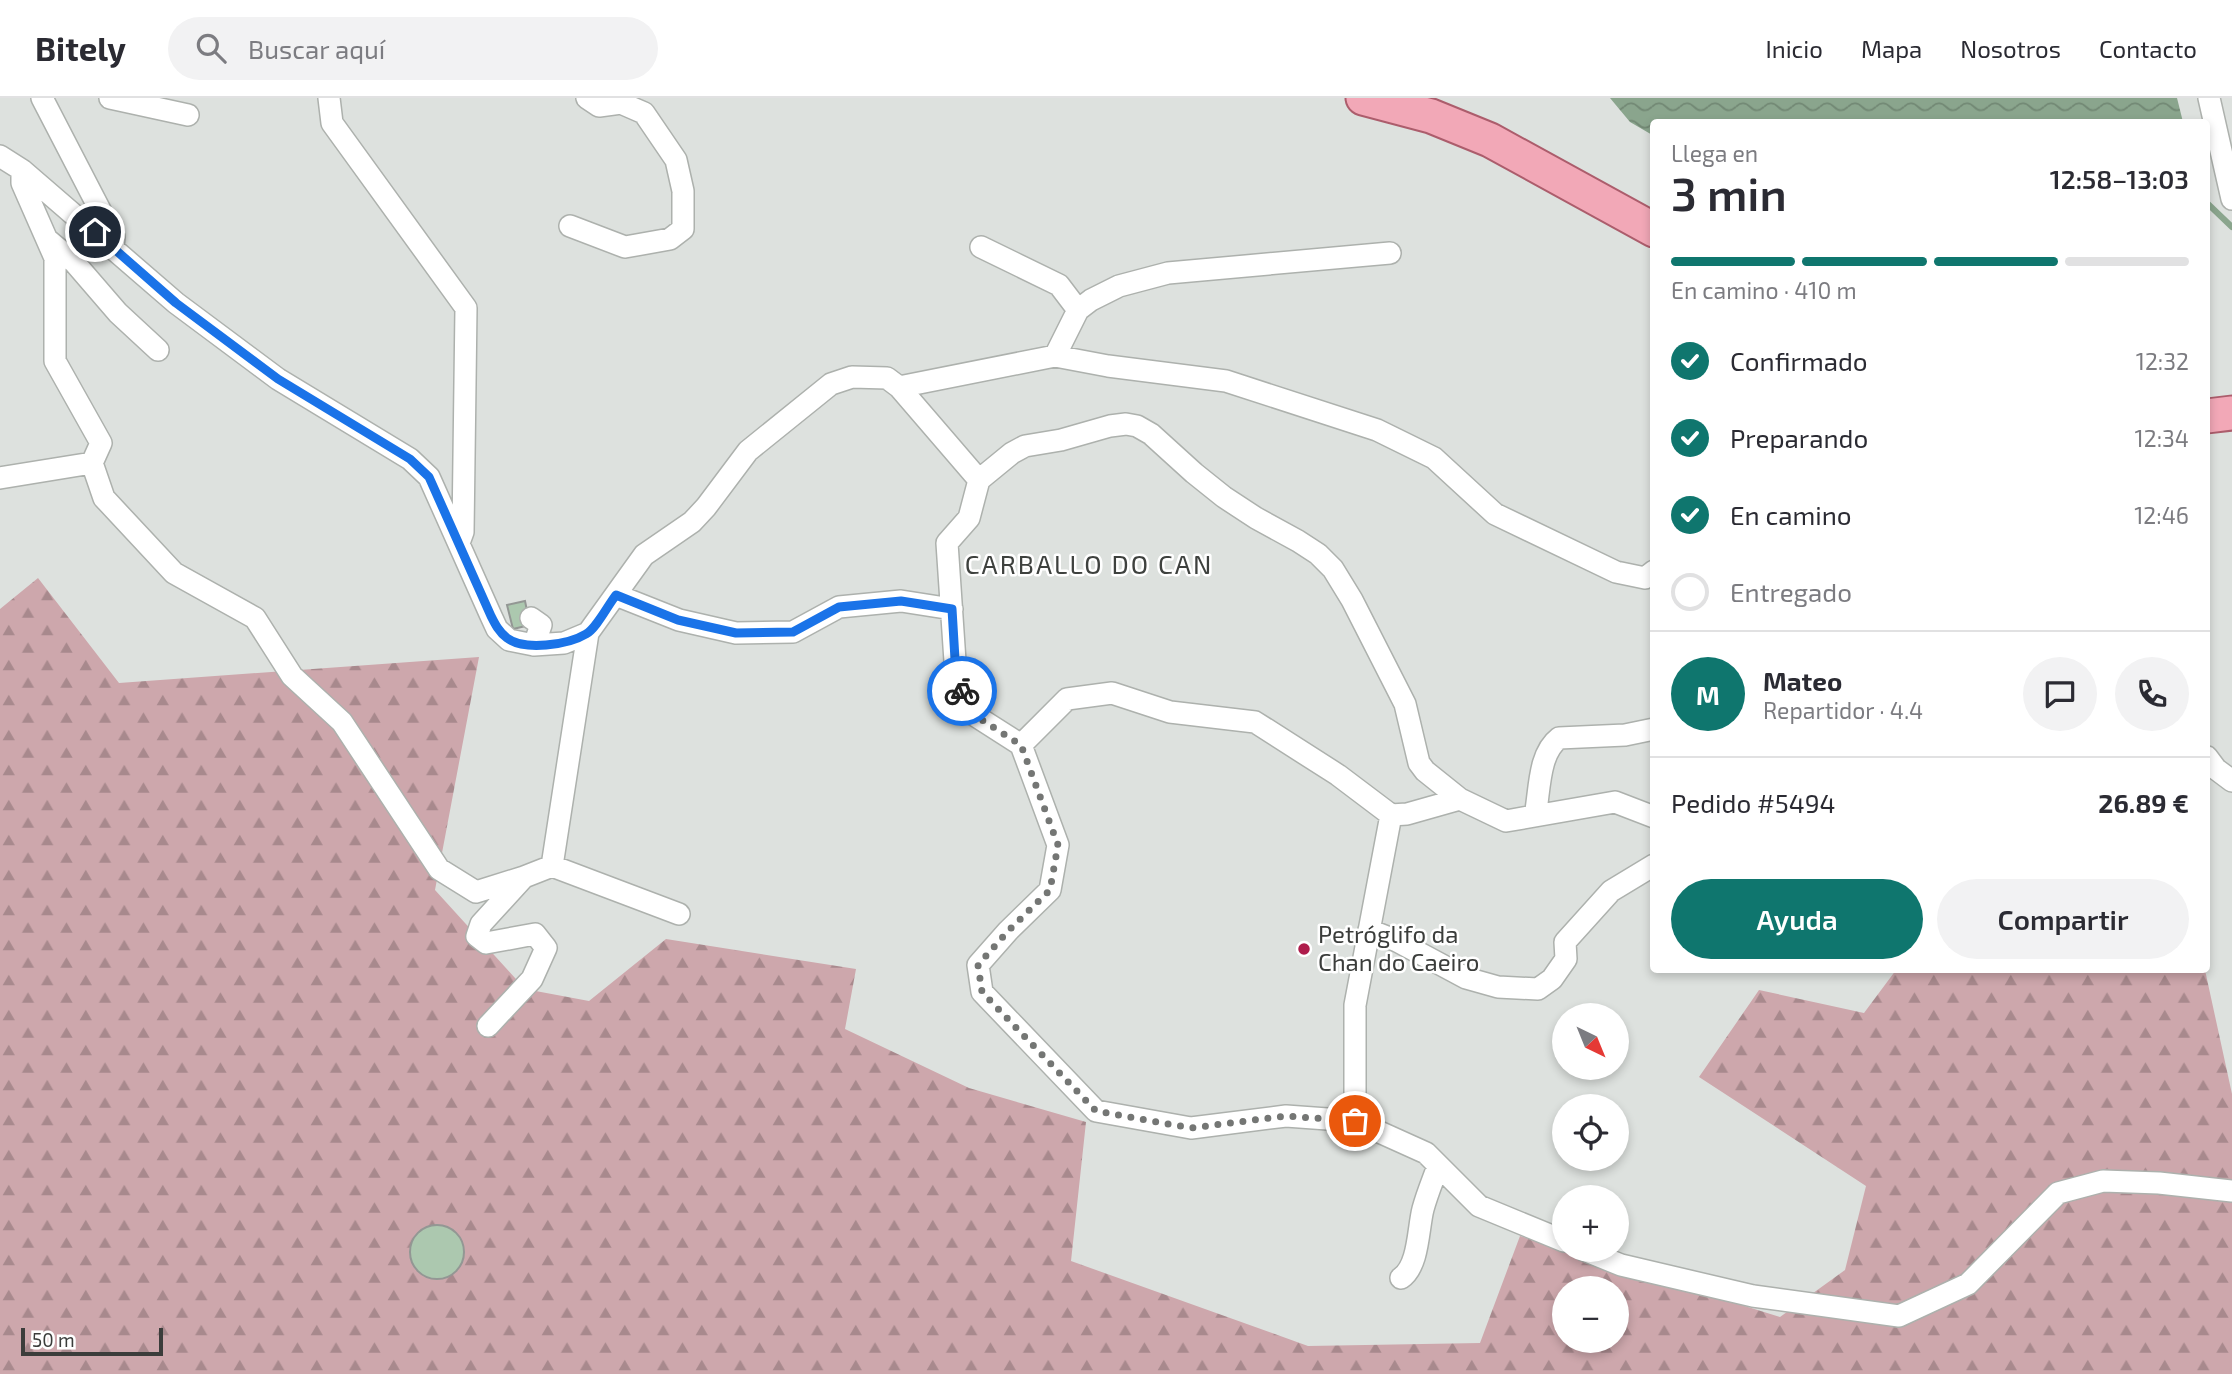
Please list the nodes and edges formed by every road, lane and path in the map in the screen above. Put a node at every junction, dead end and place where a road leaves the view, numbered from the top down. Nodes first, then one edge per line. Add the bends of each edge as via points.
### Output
1 (41, 98) edge
2 (103, 98) edge
3 (330, 98) edge
4 (587, 98) edge
5 (1363, 98) edge
6 (2209, 98) edge
7 (116, 104) edge
8 (188, 115) dead end
9 (0, 156) edge
10 (22, 170) junction
11 (2232, 199) edge
12 (570, 226) dead end
13 (1650, 228) edge
14 (47, 240) junction
15 (981, 247) dead end
16 (113, 248) junction
17 (1390, 253) dead end
18 (1078, 310) junction
19 (158, 350) dead end
20 (1055, 356) junction
21 (899, 387) junction
22 (2232, 413) edge
23 (2210, 416) edge
24 (92, 463) junction
25 (0, 478) edge
26 (979, 480) junction
27 (459, 543) junction
28 (1650, 574) edge
29 (616, 595) junction
30 (952, 609) junction
31 (531, 618) dead end
32 (588, 633) junction
33 (534, 645) junction
34 (1650, 730) edge
35 (1021, 745) junction
36 (2210, 760) edge
37 (2232, 781) edge
38 (1460, 799) junction
39 (1391, 815) junction
40 (1650, 815) edge
41 (1535, 816) junction
42 (552, 866) junction
43 (1650, 867) edge
44 (524, 877) junction
45 (679, 914) dead end
46 (1369, 930) junction
47 (488, 1026) dead end
48 (1355, 1121) junction
49 (1438, 1166) junction
50 (2232, 1191) edge
51 (1552, 1236) edge
52 (1614, 1262) edge
53 (1401, 1278) dead end

1 - 16 street via 114,237
2 - 7 street
3 - 27 street via 331,123 466,308 463,532
4 - 12 street via 599,106 621,103 644,113 676,160 684,191 683,229 670,239 625,247
5 - 13 main road via 1431,116 1490,140
6 - 11 street
7 - 8 street
9 - 10 street
10 - 14 street via 22,183
10 - 16 street
14 - 19 street
14 - 24 street via 55,258 55,361 101,443
15 - 18 street via 1059,285
16 - 27 street via 176,303 278,379 410,459 429,477
17 - 18 street via 1168,273 1119,286
18 - 20 street
20 - 21 street
20 - 28 street via 1226,381 1377,430 1434,458 1495,514 1616,572 1645,578
21 - 26 street
21 - 29 street via 887,378 852,377 831,384 748,451 706,507 644,555
22 - 23 main road
24 - 25 street
24 - 44 street via 104,498 174,573 255,618 292,676 342,722 439,869 476,892
26 - 30 street via 969,518 947,543
26 - 38 street via 1025,446 1126,424 1152,433 1224,497 1318,554 1333,569 1405,704 1419,763
27 - 33 street via 497,629 509,640
29 - 30 street via 678,620 736,633 793,632 839,607 901,601
29 - 32 street
30 - 35 street via 956,676 971,713
31 - 33 street via 541,625
32 - 33 street via 564,643
32 - 42 street
34 - 41 street via 1559,738 1545,761
35 - 39 street via 1067,699 1112,693 1170,712 1255,722
35 - 48 street via 1058,845 1050,890 978,965 982,992 1096,1111 1191,1128 1286,1116
36 - 37 street
38 - 39 street
38 - 41 street via 1506,821
39 - 46 street
40 - 41 street via 1615,802
42 - 44 street
42 - 45 street
43 - 46 street via 1611,891 1586,918 1565,942 1566,959 1538,989 1498,987 1466,978
44 - 47 street via 481,924 477,936 486,943 535,934 546,948 532,979
46 - 48 street via 1354,1005
48 - 49 street via 1426,1153
49 - 51 street via 1479,1206
49 - 53 street via 1422,1210 1417,1247
50 - 52 street via 2103,1181 2058,1194 1968,1284 1899,1316 1753,1296

